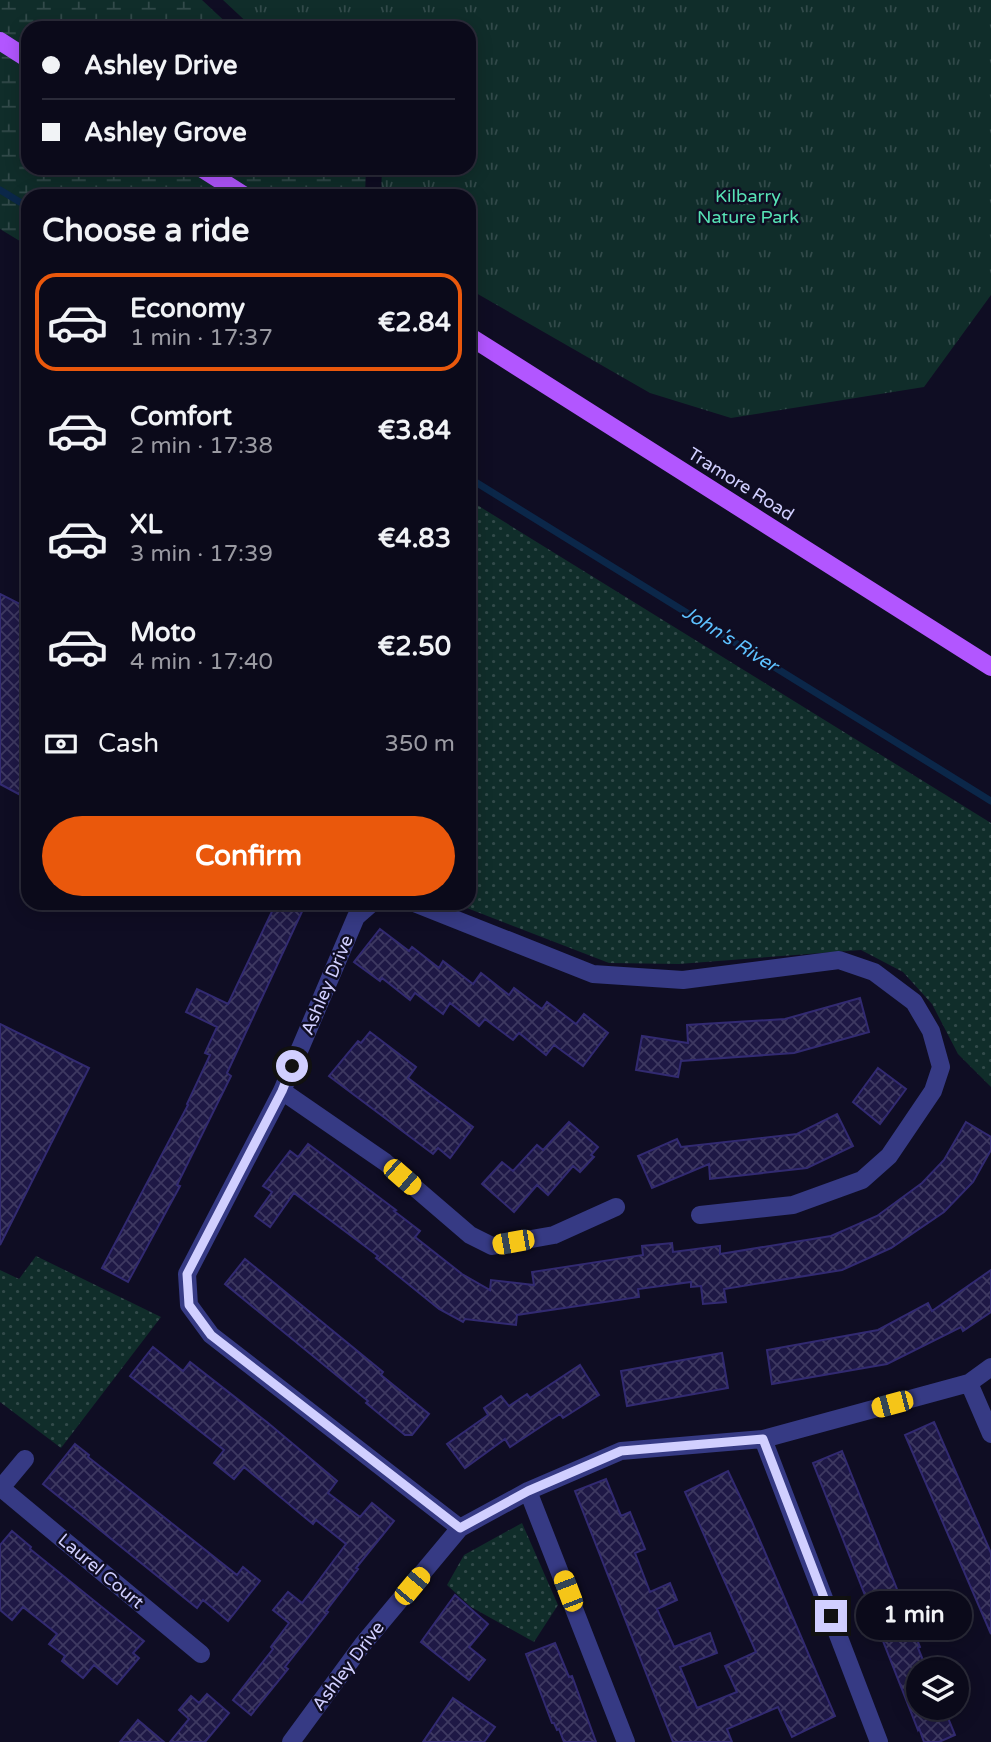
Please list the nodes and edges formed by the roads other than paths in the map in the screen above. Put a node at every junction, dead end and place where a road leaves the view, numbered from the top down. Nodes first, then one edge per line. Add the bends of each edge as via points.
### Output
1 (0, 41) edge
2 (21, 54) edge
3 (212, 175) edge
4 (234, 189) edge
5 (476, 340) edge
6 (991, 667) edge
7 (364, 910) edge
8 (432, 910) edge
9 (282, 1091) junction
10 (616, 1207) dead end
11 (700, 1215) dead end
12 (991, 1367) edge
13 (969, 1383) junction
14 (991, 1434) edge
15 (763, 1439) junction
16 (25, 1459) dead end
17 (0, 1488) edge
18 (528, 1491) junction
19 (460, 1528) junction
20 (201, 1654) dead end
21 (291, 1742) edge
22 (626, 1742) edge
23 (879, 1742) edge

1 - 2 main road
3 - 4 main road
5 - 6 main road, Tramore Road
7 - 9 street, Ashley Drive via 356,917
8 - 11 street via 593,974 684,980 839,960 874,972 914,1002 930,1031 941,1067 933,1091 889,1156 862,1180 793,1205
9 - 10 street via 385,1163 470,1236 492,1246 554,1235
9 - 19 street, Ashley Drive via 187,1274 189,1305 211,1335
12 - 13 street
13 - 14 street
13 - 15 street
15 - 18 street via 621,1451
15 - 23 street
16 - 17 street
17 - 20 street, Laurel Court
18 - 19 street
18 - 22 street
19 - 21 street, Ashley Drive via 363,1644

